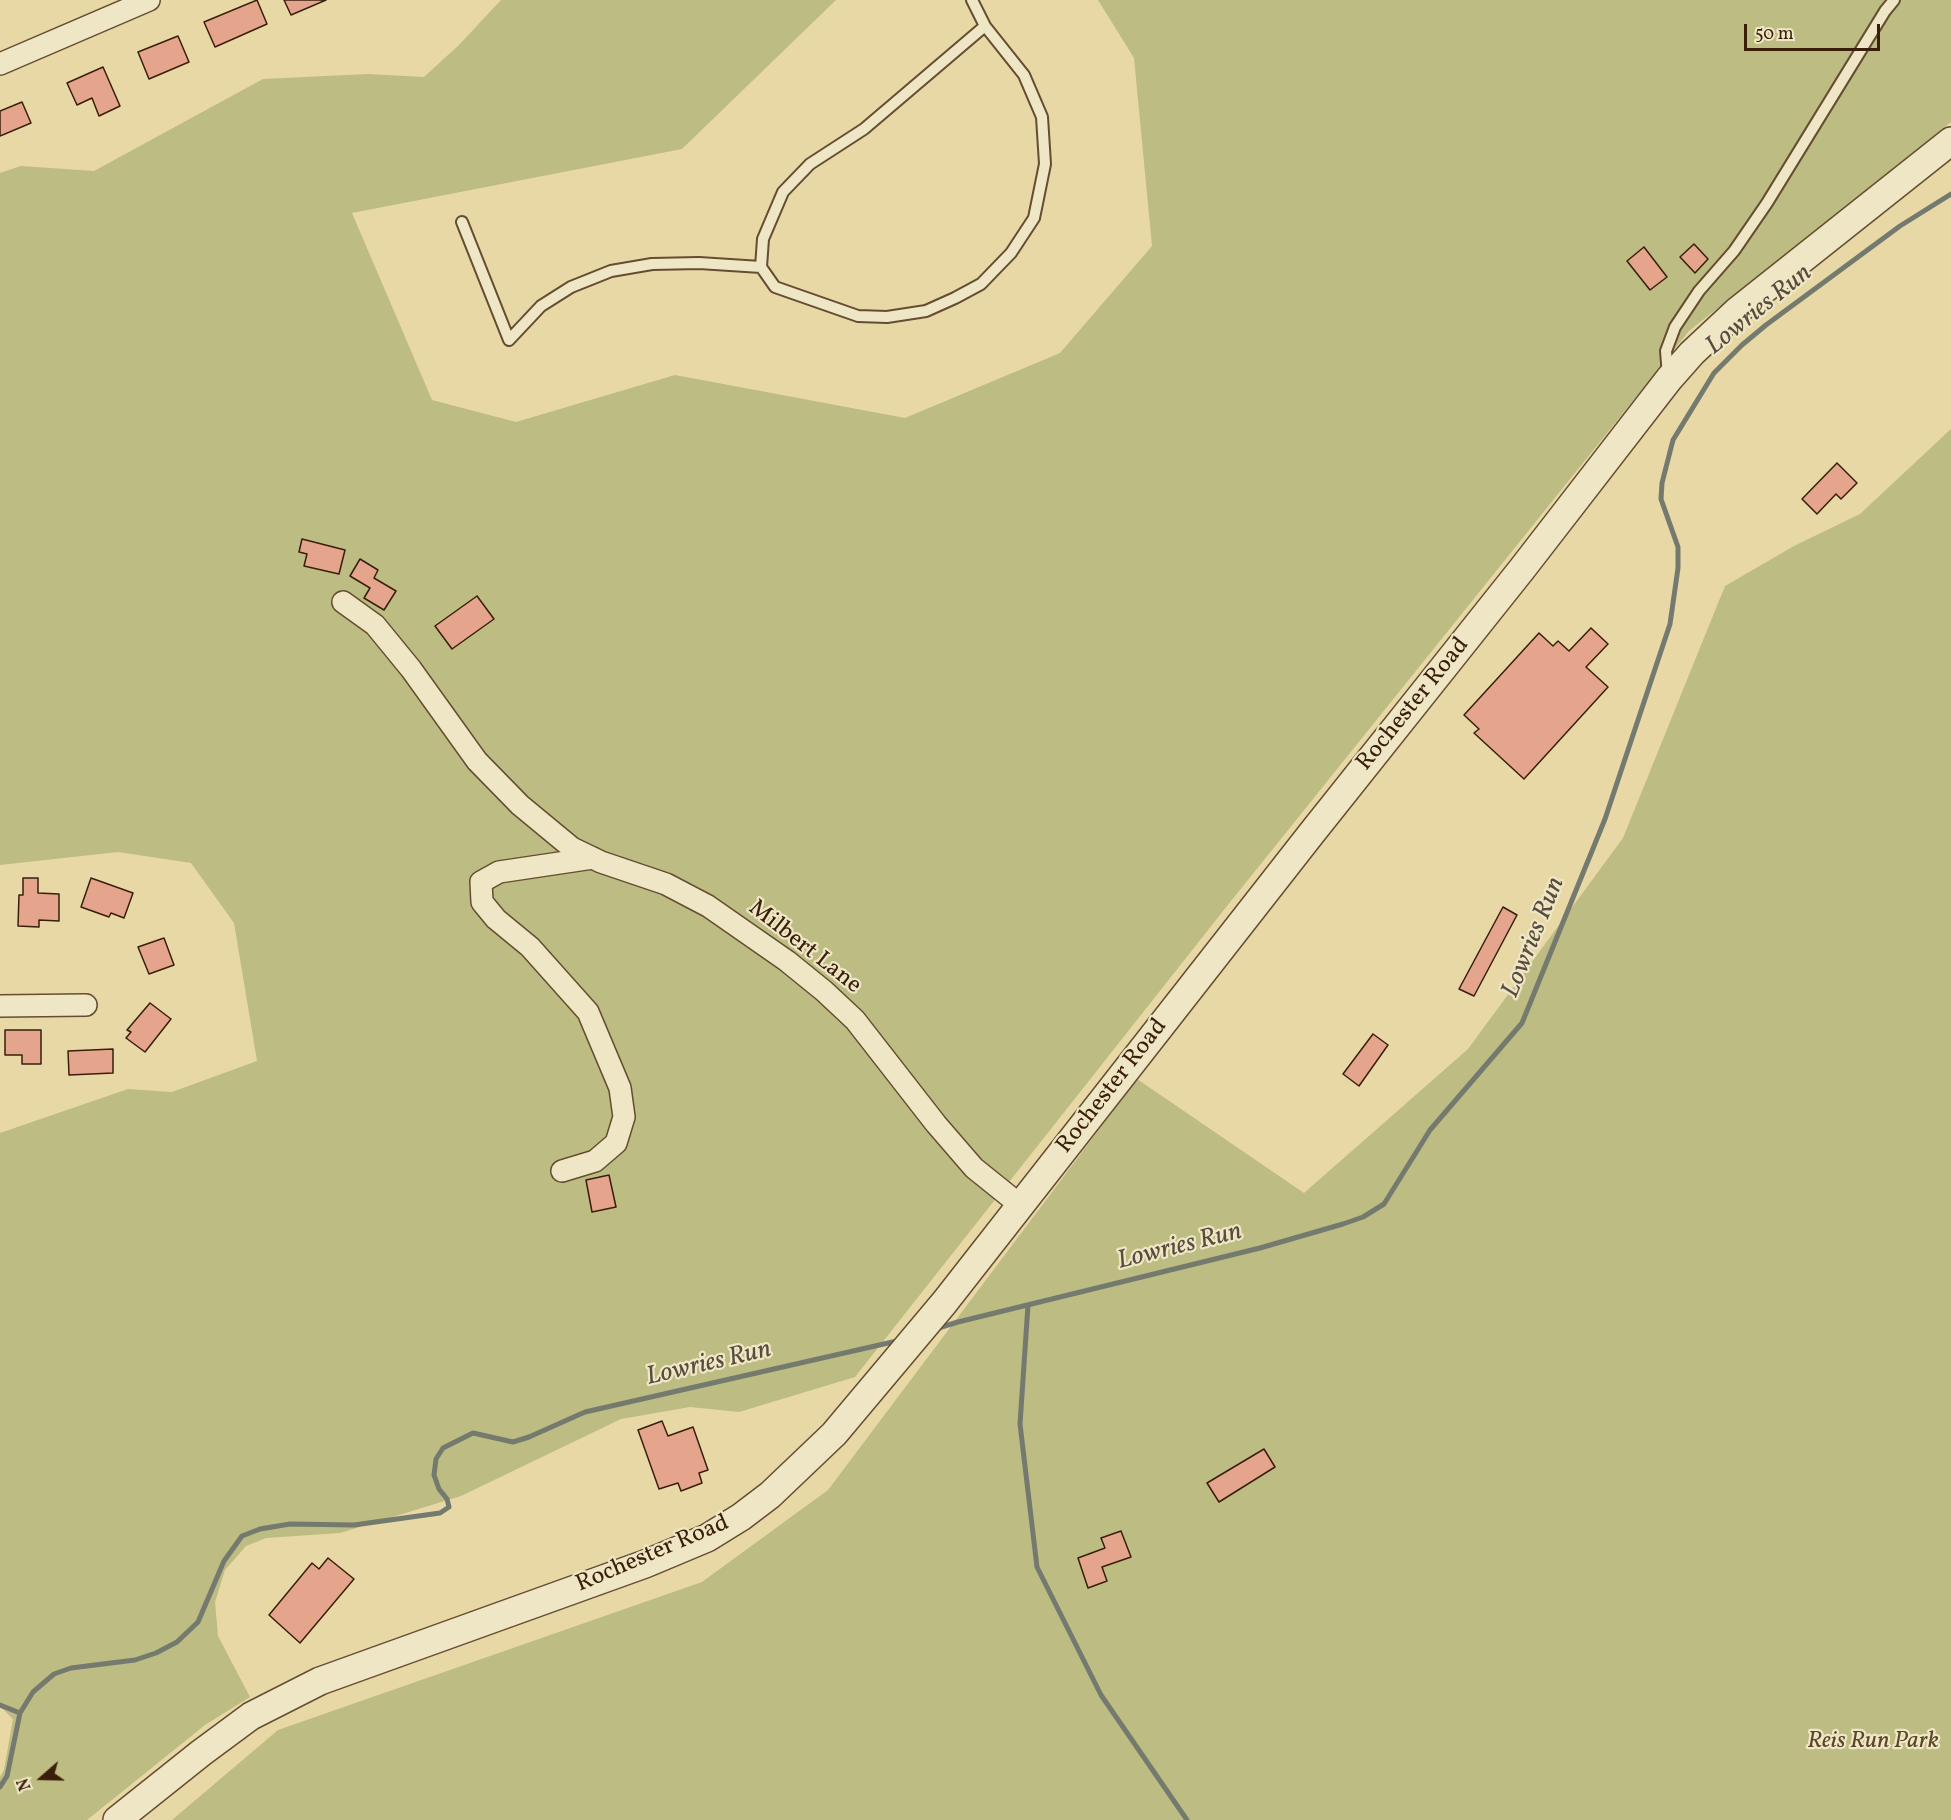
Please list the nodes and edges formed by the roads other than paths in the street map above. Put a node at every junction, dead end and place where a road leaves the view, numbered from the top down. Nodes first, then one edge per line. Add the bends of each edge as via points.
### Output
1 (149, 0) edge
2 (972, 0) edge
3 (1894, 0) edge
4 (985, 26) junction
5 (0, 64) edge
6 (1951, 141) edge
7 (462, 222) dead end
8 (761, 267) junction
9 (1669, 379) junction
10 (343, 602) dead end
11 (593, 858) junction
12 (86, 1005) dead end
13 (0, 1006) edge
14 (562, 1171) dead end
15 (1020, 1205) junction
16 (117, 1820) edge

1 - 5 street
2 - 4 lane
3 - 9 lane via 1767,203 1675,327 1666,351
4 - 8 lane via 864,129 810,164 783,192 763,239
4 - 8 lane via 1024,75 1042,117 1045,164 1034,218 1011,253 981,284 955,298 926,311 887,317 858,316 775,287
6 - 9 street, Rochester Road via 1737,311
7 - 8 lane via 509,340 541,306 571,287 611,271 699,262
9 - 15 street, Rochester Road
10 - 11 street, Milbert Lane via 375,625 477,761 549,831
11 - 14 street, Milbert Lane via 499,872 481,882 482,902 530,947 588,1012 620,1088 624,1117 616,1143 595,1161
11 - 15 street, Milbert Lane via 666,884 708,906 825,991 855,1020 974,1168
12 - 13 street
15 - 16 street, Rochester Road via 834,1434 741,1517 707,1538 645,1564 320,1681 251,1716

